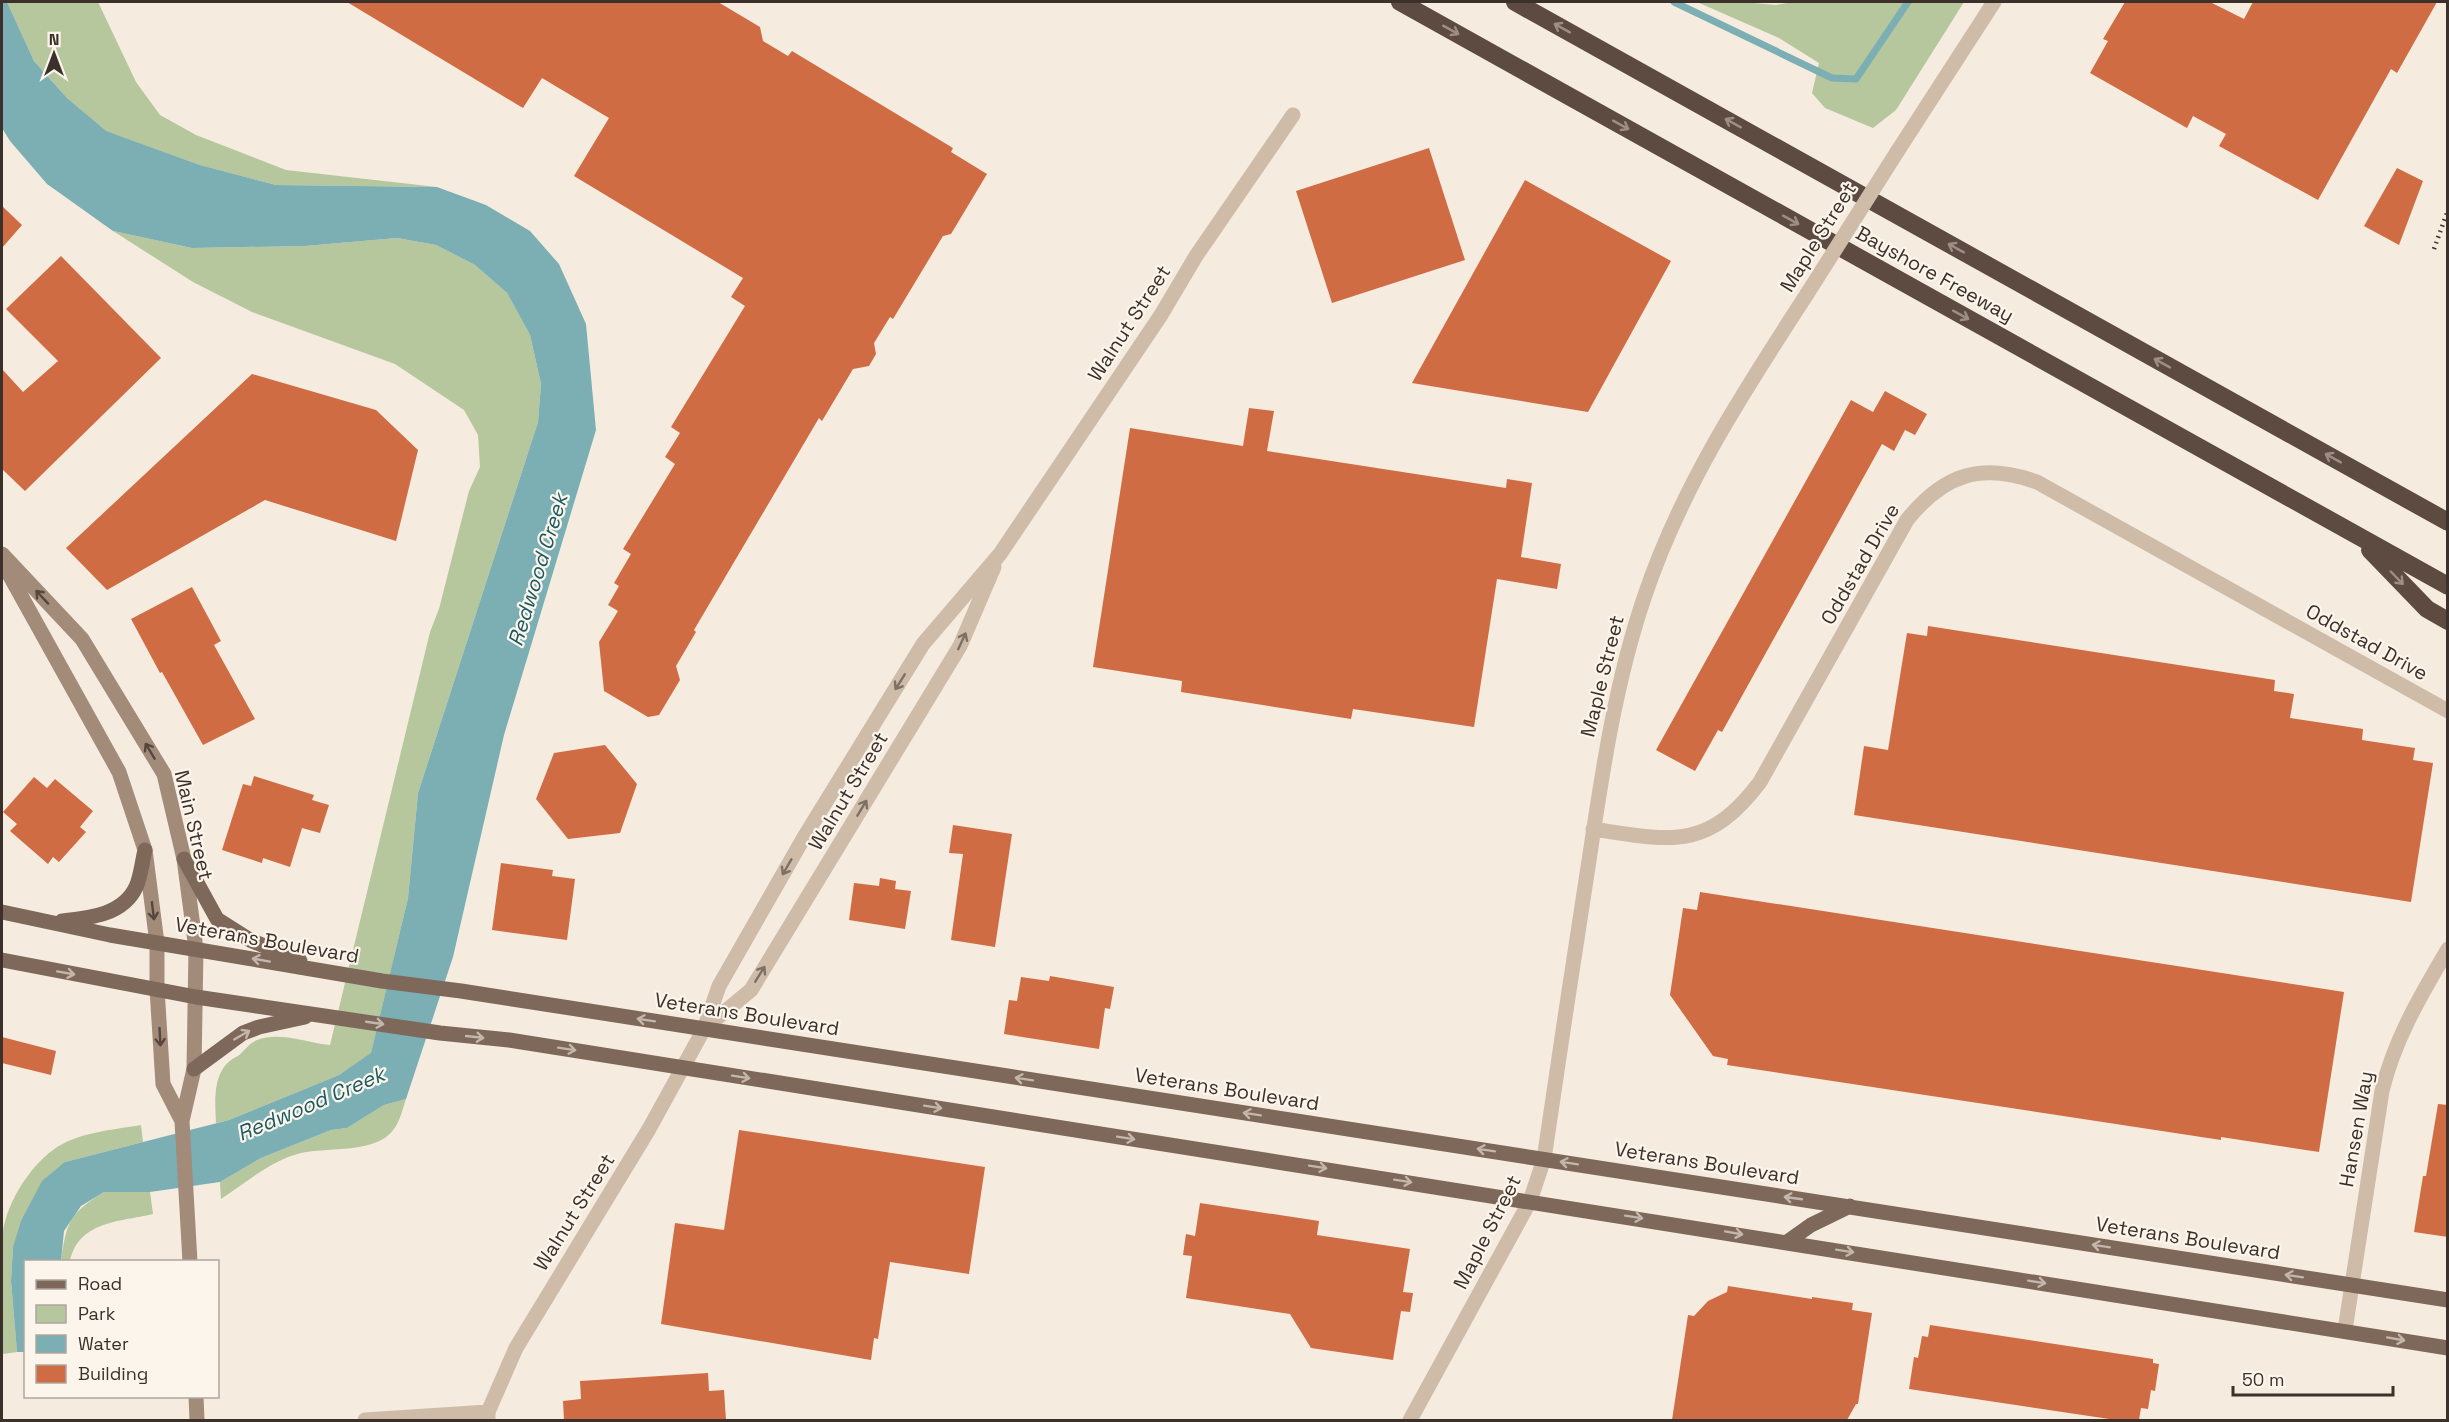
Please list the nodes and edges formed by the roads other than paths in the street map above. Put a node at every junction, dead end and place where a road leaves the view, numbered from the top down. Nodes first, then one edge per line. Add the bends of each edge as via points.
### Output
1 (1400, 2) edge
2 (1515, 2) edge
3 (1994, 2) edge
4 (1293, 115) dead end
5 (2384, 487) junction
6 (2448, 516) edge
7 (2448, 522) edge
8 (2357, 535) junction
9 (2, 554) edge
10 (1000, 554) junction
11 (2, 561) edge
12 (2448, 586) edge
13 (2448, 621) edge
14 (2448, 711) edge
15 (1593, 829) junction
16 (145, 850) junction
17 (184, 859) junction
18 (2, 912) edge
19 (46, 922) junction
20 (157, 943) junction
21 (196, 949) junction
22 (2448, 949) edge
23 (2, 960) edge
24 (319, 970) junction
25 (157, 989) junction
26 (196, 997) junction
27 (317, 1015) junction
28 (704, 1029) junction
29 (683, 1068) junction
30 (194, 1069) junction
31 (182, 1122) junction
32 (1544, 1159) junction
33 (1530, 1201) junction
34 (1850, 1206) junction
35 (1787, 1242) junction
36 (190, 1260) edge
37 (2352, 1285) junction
38 (2448, 1300) edge
39 (2345, 1330) junction
40 (2448, 1347) edge
41 (196, 1398) edge
42 (488, 1416) edge
43 (197, 1420) edge
44 (364, 1420) edge
45 (1410, 1420) edge

1 -> 8 highway, Bayshore Freeway
5 -> 2 highway, Bayshore Freeway
3 - 15 street, Maple Street, bridge via 1734,408 1682,505 1644,597 1618,690
4 - 10 street, Walnut Street
5 - 6 highway
5 - 7 highway, Bayshore Freeway
8 - 12 highway, Bayshore Freeway
8 -> 13 highway via 2427,609
17 -> 9 street, Main Street via 164,774 82,639
10 -> 28 street, Walnut Street via 923,644 724,976
28 -> 10 street, Walnut Street via 751,990 960,646
11 - 16 street, Main Street via 119,772
14 - 15 street, Oddstad Drive via 2037,482 1989,472 1965,476 1942,486 1906,520 1760,782 1731,816 1711,829 1683,837 1655,839
15 - 32 street, Maple Street
16 - 19 main road via 136,888 123,903 90,918
16 -> 20 street, Main Street
17 - 21 street, Main Street
17 - 24 main road via 217,919 250,940
18 - 19 main road, Veterans Boulevard
19 - 20 main road, Veterans Boulevard
20 - 21 main road, Veterans Boulevard
20 - 25 street, Main Street
24 -> 21 main road, Veterans Boulevard
21 - 26 street, Main Street
22 - 37 street, Hansen Way via 2410,1015 2388,1064
23 -> 25 main road
28 -> 24 main road, Veterans Boulevard
25 - 26 main road
25 -> 31 street, Main Street via 163,1084
26 - 27 main road
26 - 30 street, Main Street
27 -> 29 main road
30 -> 27 main road via 243,1033
28 - 29 street, Walnut Street
32 -> 28 main road, Veterans Boulevard
29 -> 33 main road
29 - 42 street, Walnut Street via 516,1348
30 - 31 street, Main Street
31 - 36 street, Main Street
32 - 33 street, Maple Street
34 -> 32 main road, Veterans Boulevard
33 -> 35 main road
33 - 45 street, Maple Street
34 - 35 main road
37 -> 34 main road, Veterans Boulevard
35 -> 39 main road
37 - 38 main road, Veterans Boulevard
37 - 39 street, Hansen Way
39 -> 40 main road
41 - 43 street
42 - 44 street

